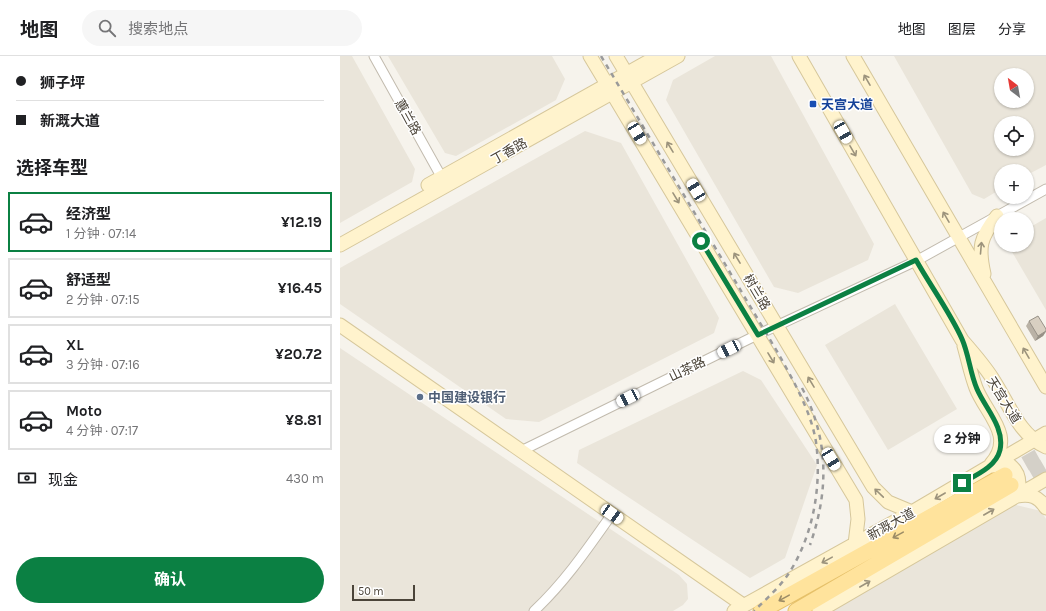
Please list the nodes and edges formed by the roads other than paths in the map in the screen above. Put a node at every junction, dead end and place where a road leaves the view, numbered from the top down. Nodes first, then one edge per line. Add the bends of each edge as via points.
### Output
1 (374, 56) edge
2 (590, 56) edge
3 (616, 56) edge
4 (658, 56) edge
5 (678, 56) edge
6 (799, 56) edge
7 (853, 56) edge
8 (629, 78) junction
9 (610, 89) junction
10 (442, 178) junction
11 (1046, 189) edge
12 (1004, 212) edge
13 (994, 218) edge
14 (994, 220) edge
15 (340, 235) edge
16 (959, 238) junction
17 (340, 245) edge
18 (916, 260) junction
19 (986, 285) junction
20 (340, 325) edge
21 (777, 326) junction
22 (758, 335) junction
23 (962, 340) junction
24 (1046, 386) edge
25 (1046, 433) edge
26 (1034, 441) junction
27 (1046, 447) edge
28 (521, 451) junction
29 (988, 468) junction
30 (1046, 479) edge
31 (1011, 485) junction
32 (1046, 508) edge
33 (912, 512) junction
34 (612, 514) junction
35 (854, 544) junction
36 (738, 608) edge
37 (534, 611) edge
38 (761, 611) edge
39 (796, 611) edge
40 (819, 611) edge

1 - 10 street, 蕙兰路
2 - 9 street
3 - 8 street, 树兰路
4 - 8 street, 丁香路
5 - 8 street, 丁香路
6 -> 18 street, 天宫大道
16 -> 7 street
8 - 9 street, 丁香路
21 -> 8 street, 树兰路
9 - 10 street, 丁香路
9 - 17 street, 丁香路
9 -> 22 street
10 - 15 street, 丁香路
11 - 12 street, 山茶路
13 - 16 street, 山茶路
19 -> 14 street via 980,258 981,246 984,234
16 - 18 street, 山茶路
16 - 19 street
18 - 21 street, 山茶路
18 - 23 street, 天宫大道
24 -> 19 street
20 - 28 street
21 - 22 street, 山茶路
33 -> 21 street, 树兰路 via 888,502 873,487
22 - 28 street, 山茶路
22 -> 35 street via 856,500 858,519
23 - 26 street, 天宫大道 via 994,380 1022,429
23 - 29 street via 976,389 1000,436 1000,451
25 - 26 street, 新溉大道
26 - 27 street, 天宫大道
26 - 29 street, 新溉大道
28 - 34 street
29 - 31 street via 1007,463 1014,468 1020,486
29 -> 33 street, 新溉大道
30 - 31 street, 新溉大道
31 - 32 street via 1039,498
31 -> 38 main road, 新溉大道
31 - 39 main road, 新溉大道
40 -> 31 street, 新溉大道
33 - 35 street, 新溉大道
34 - 36 street
34 - 37 street via 577,564
35 -> 36 street, 新溉大道

